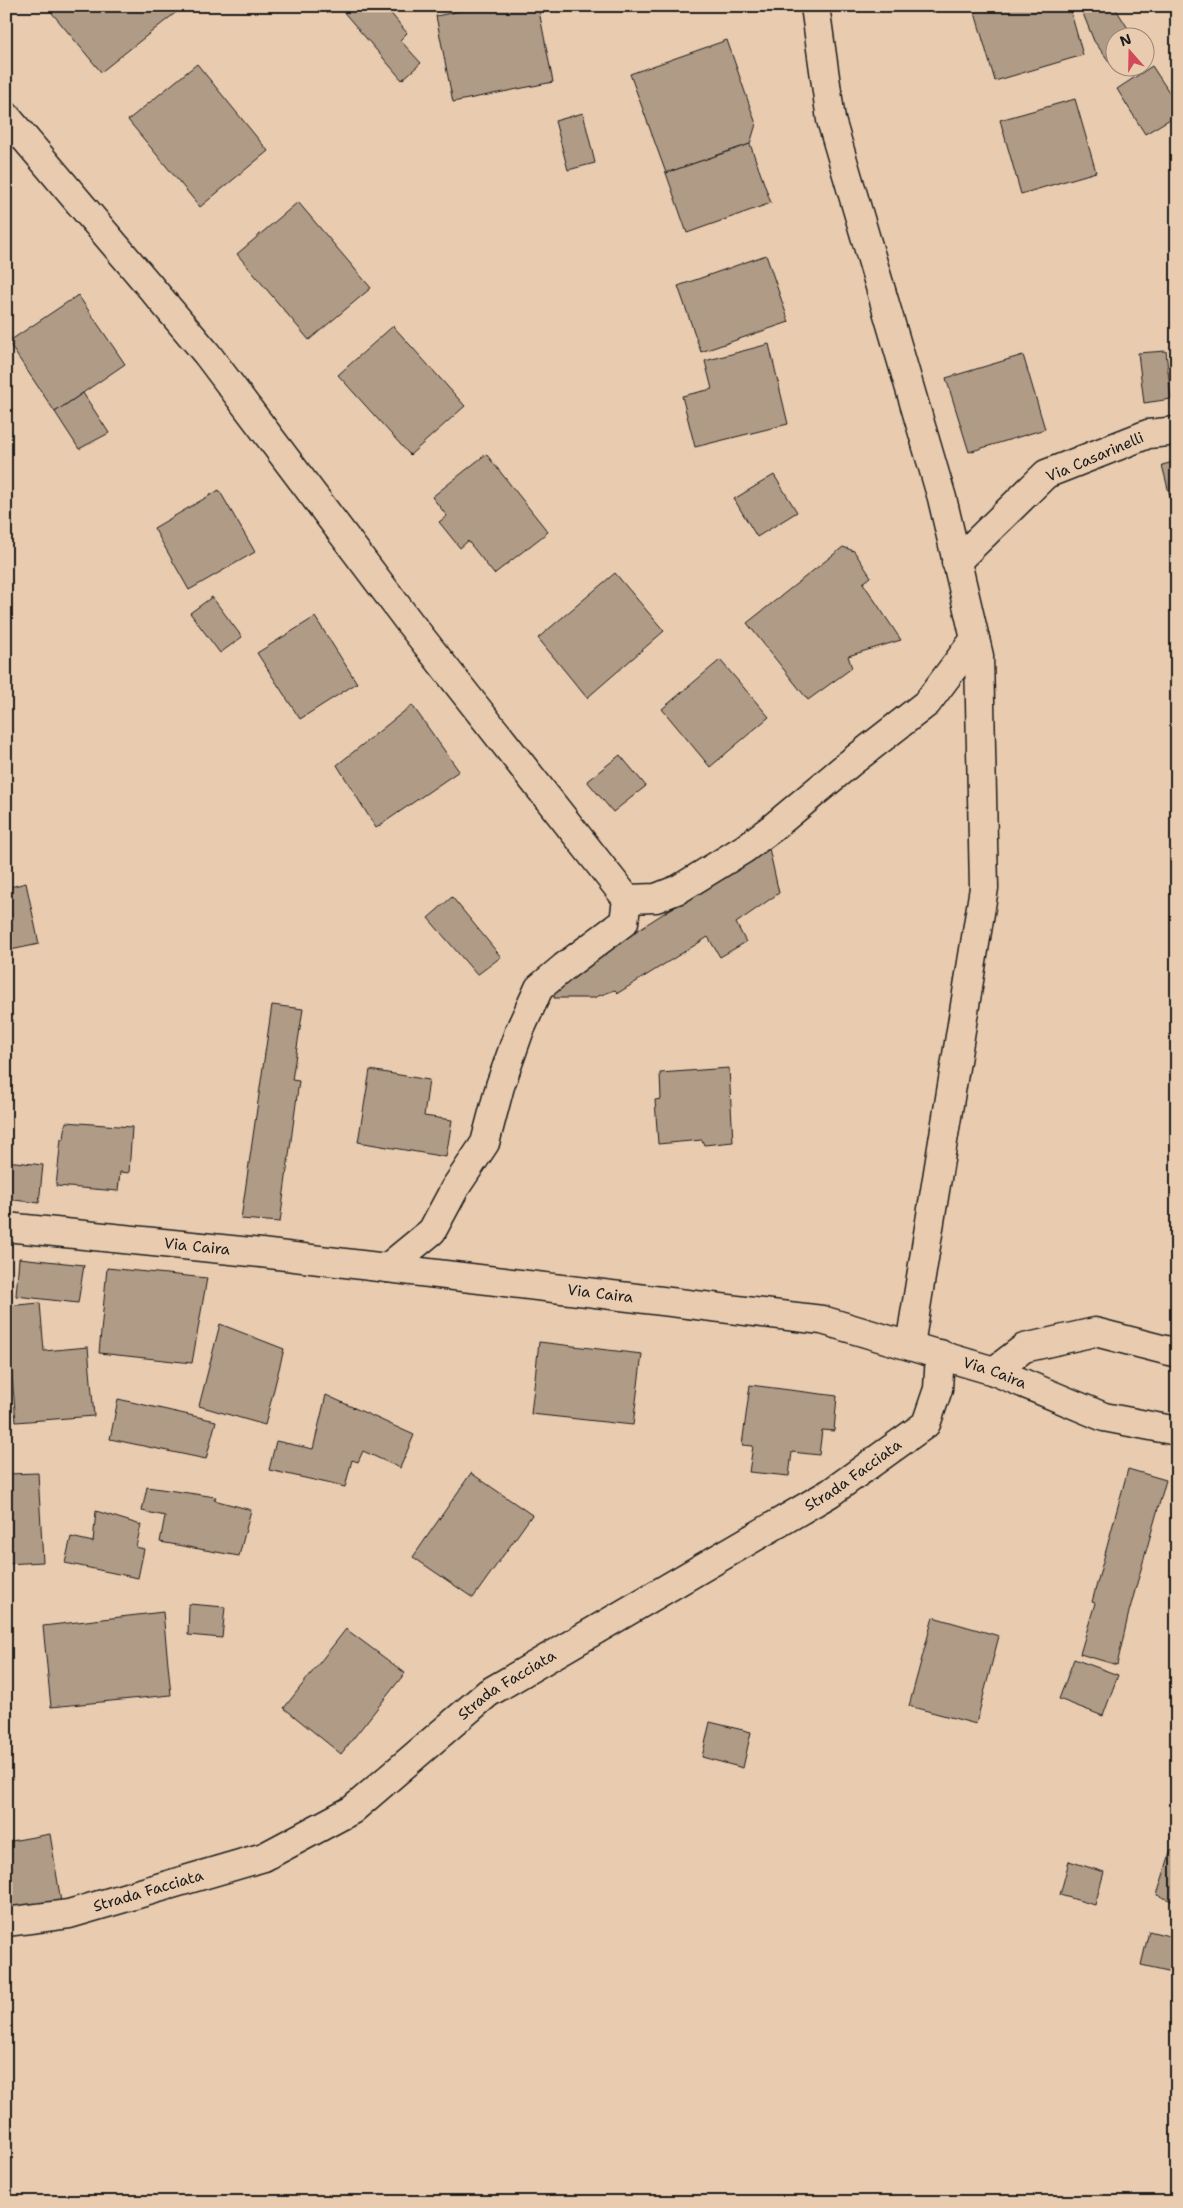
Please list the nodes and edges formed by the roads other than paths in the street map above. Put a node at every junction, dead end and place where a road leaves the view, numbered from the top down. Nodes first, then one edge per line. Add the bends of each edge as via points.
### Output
1 (815, 6) edge
2 (6, 116) edge
3 (1177, 431) edge
4 (956, 562) junction
5 (975, 639) junction
6 (627, 899) junction
7 (6, 1227) edge
8 (387, 1268) junction
9 (910, 1346) junction
10 (1177, 1353) edge
11 (940, 1354) junction
12 (994, 1371) junction
13 (1177, 1431) edge
14 (6, 1922) edge

1 - 4 street via 831,120 942,498
2 - 6 street via 207,354 408,622
3 - 4 street, Via Casarinelli via 1148,434 1046,474
4 - 5 street
5 - 6 street via 927,703 771,829 679,889 656,898
5 - 9 street via 979,656 984,888
6 - 8 street via 624,922 539,988 500,1086 485,1143 432,1231
7 - 8 street, Via Caira
8 - 9 street, Via Caira via 822,1320
9 - 11 street, Via Caira
10 - 12 street via 1095,1332 1024,1348
11 - 12 street, Via Caira
11 - 14 street, Strada Facciata via 938,1389 926,1424 830,1493 488,1693 352,1810 264,1857 69,1914
12 - 13 street, Via Caira via 1104,1417

